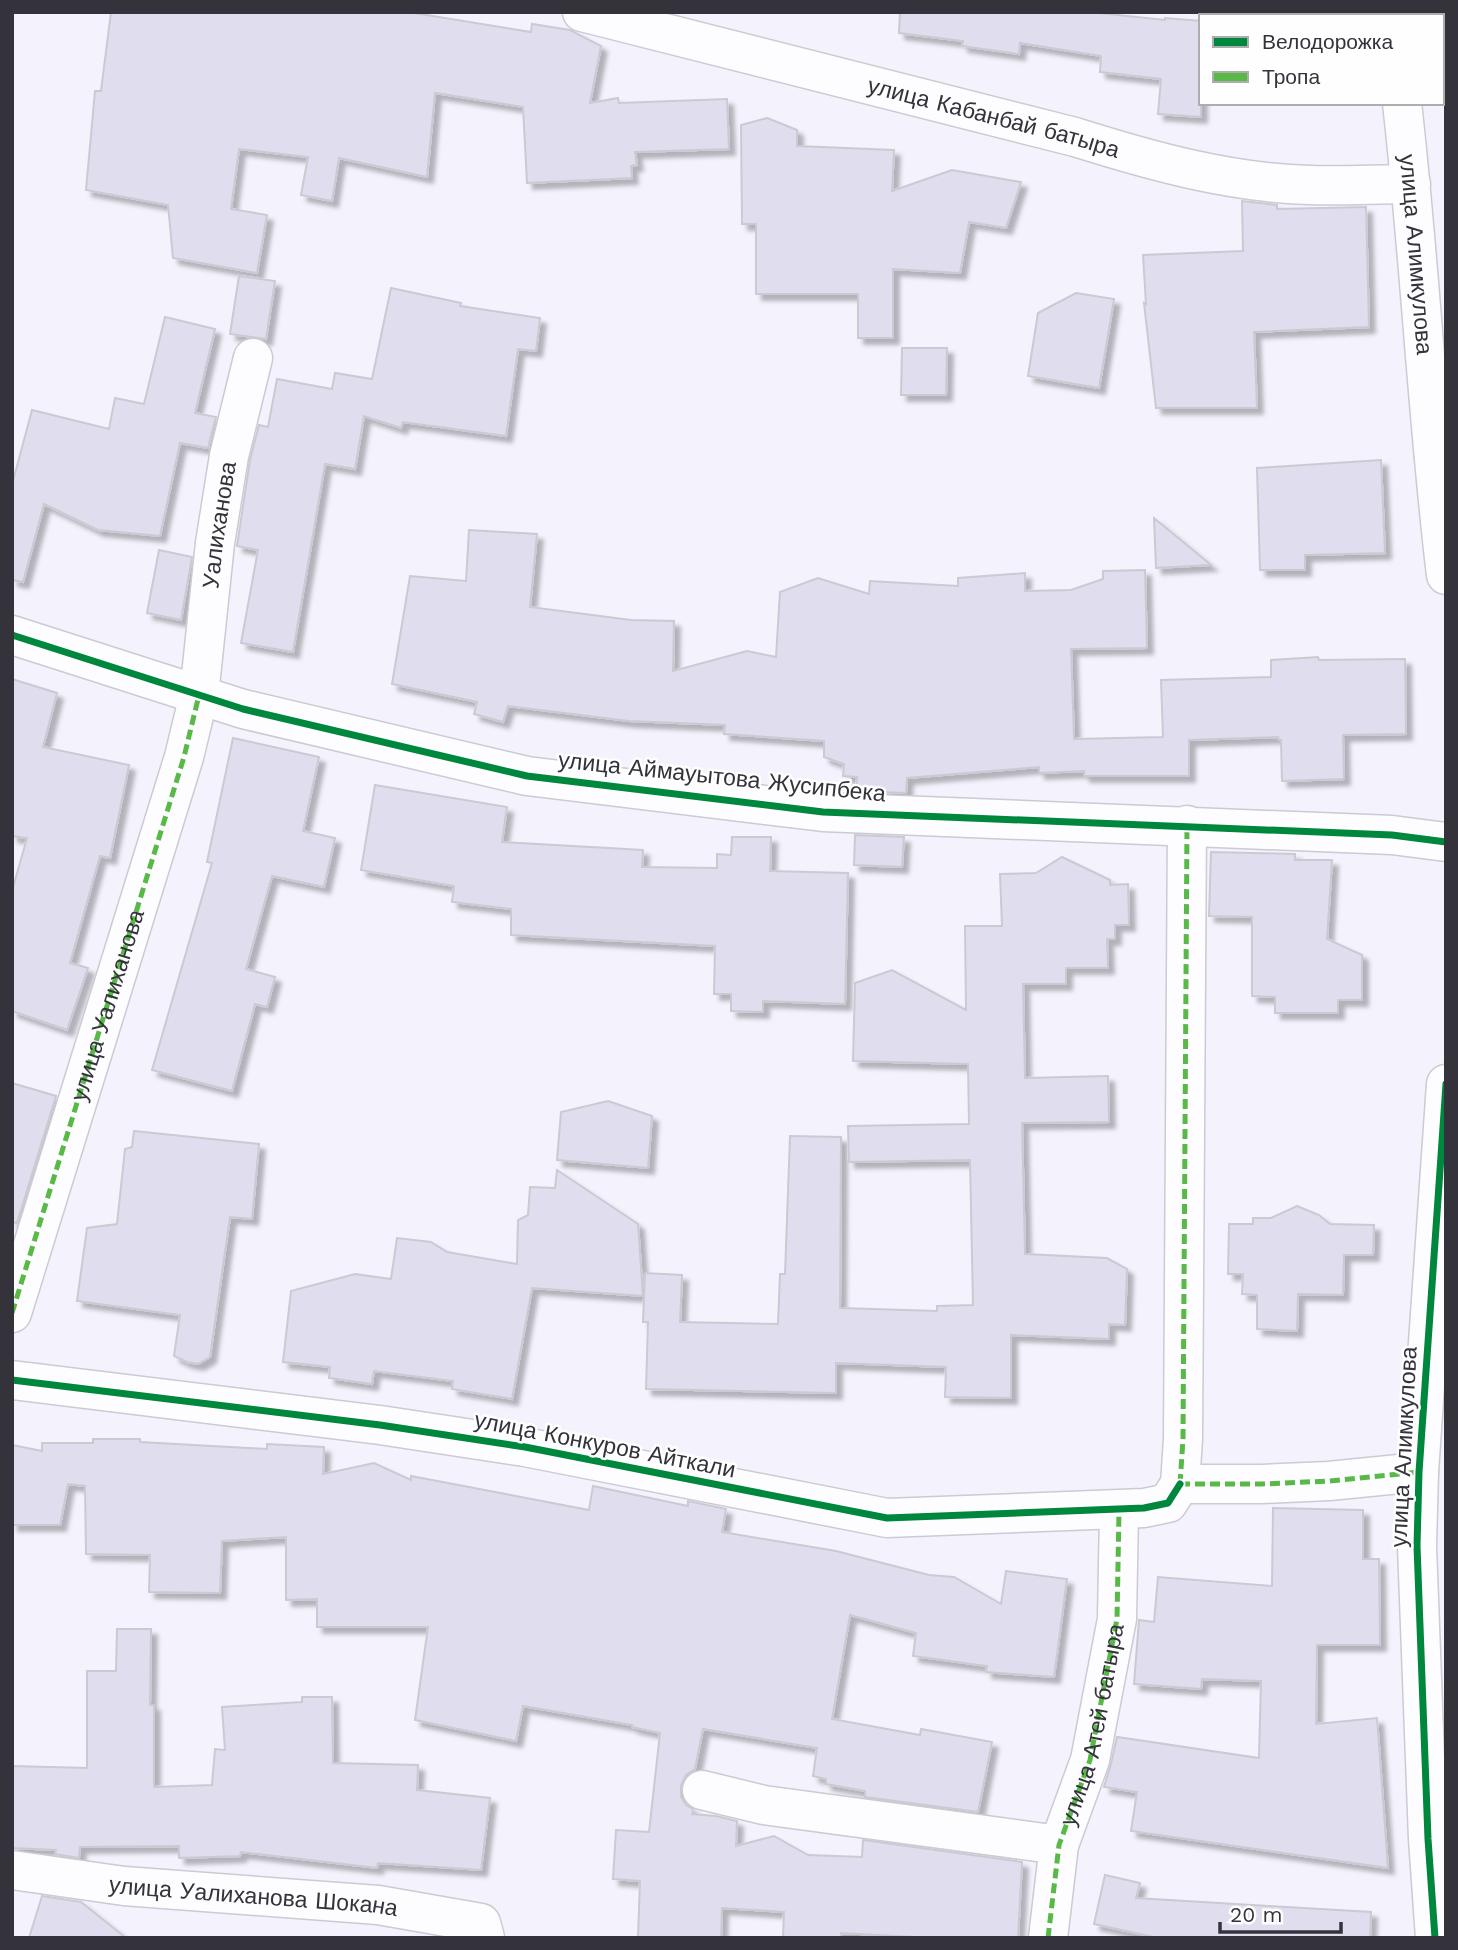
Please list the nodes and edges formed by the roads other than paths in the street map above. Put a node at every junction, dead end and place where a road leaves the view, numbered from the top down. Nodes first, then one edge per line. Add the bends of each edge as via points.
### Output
1 (582, 12) edge
2 (1402, 105) edge
3 (1411, 184) junction
4 (253, 358) dead end
5 (1446, 575) edge
6 (12, 635) edge
7 (200, 695) junction
8 (1187, 825) junction
9 (1446, 842) edge
10 (1446, 1084) edge
11 (12, 1313) edge
12 (12, 1380) edge
13 (1419, 1472) junction
14 (1180, 1484) junction
15 (1119, 1511) junction
16 (1433, 1645) edge
17 (702, 1790) dead end
18 (1059, 1846) junction
19 (12, 1870) edge
20 (485, 1938) edge
21 (1048, 1938) edge
22 (1435, 1938) edge

1 - 3 street, улица Кабанбай батыра via 1075,137 1154,162 1308,185
2 - 3 street, улица Алимкулова
3 - 5 street, улица Алимкулова
4 - 7 street, Уалиханова via 229,456 215,543
6 - 7 street, улица Аймауытова Жусипбека
7 - 8 street, улица Аймауытова Жусипбека via 527,776 822,812
7 - 11 street, улица Уалиханова
8 - 9 street, улица Аймауытова Жусипбека
8 - 14 street
10 - 13 street, улица Алимкулова
12 - 15 street, улица Конкуров Айткали via 525,1447 887,1518
13 - 14 street via 1329,1481
13 - 16 street, улица Алимкулова via 1417,1546
14 - 15 street, улица Конкуров Айткали via 1168,1503
15 - 18 street, улица Атей батыра via 1117,1619 1090,1760
16 - 22 street, улица Алимкулова
17 - 18 street via 764,1805
18 - 21 street, улица Атей батыра
19 - 20 street, улица Уалиханова Шокана via 124,1886 378,1905 481,1923

